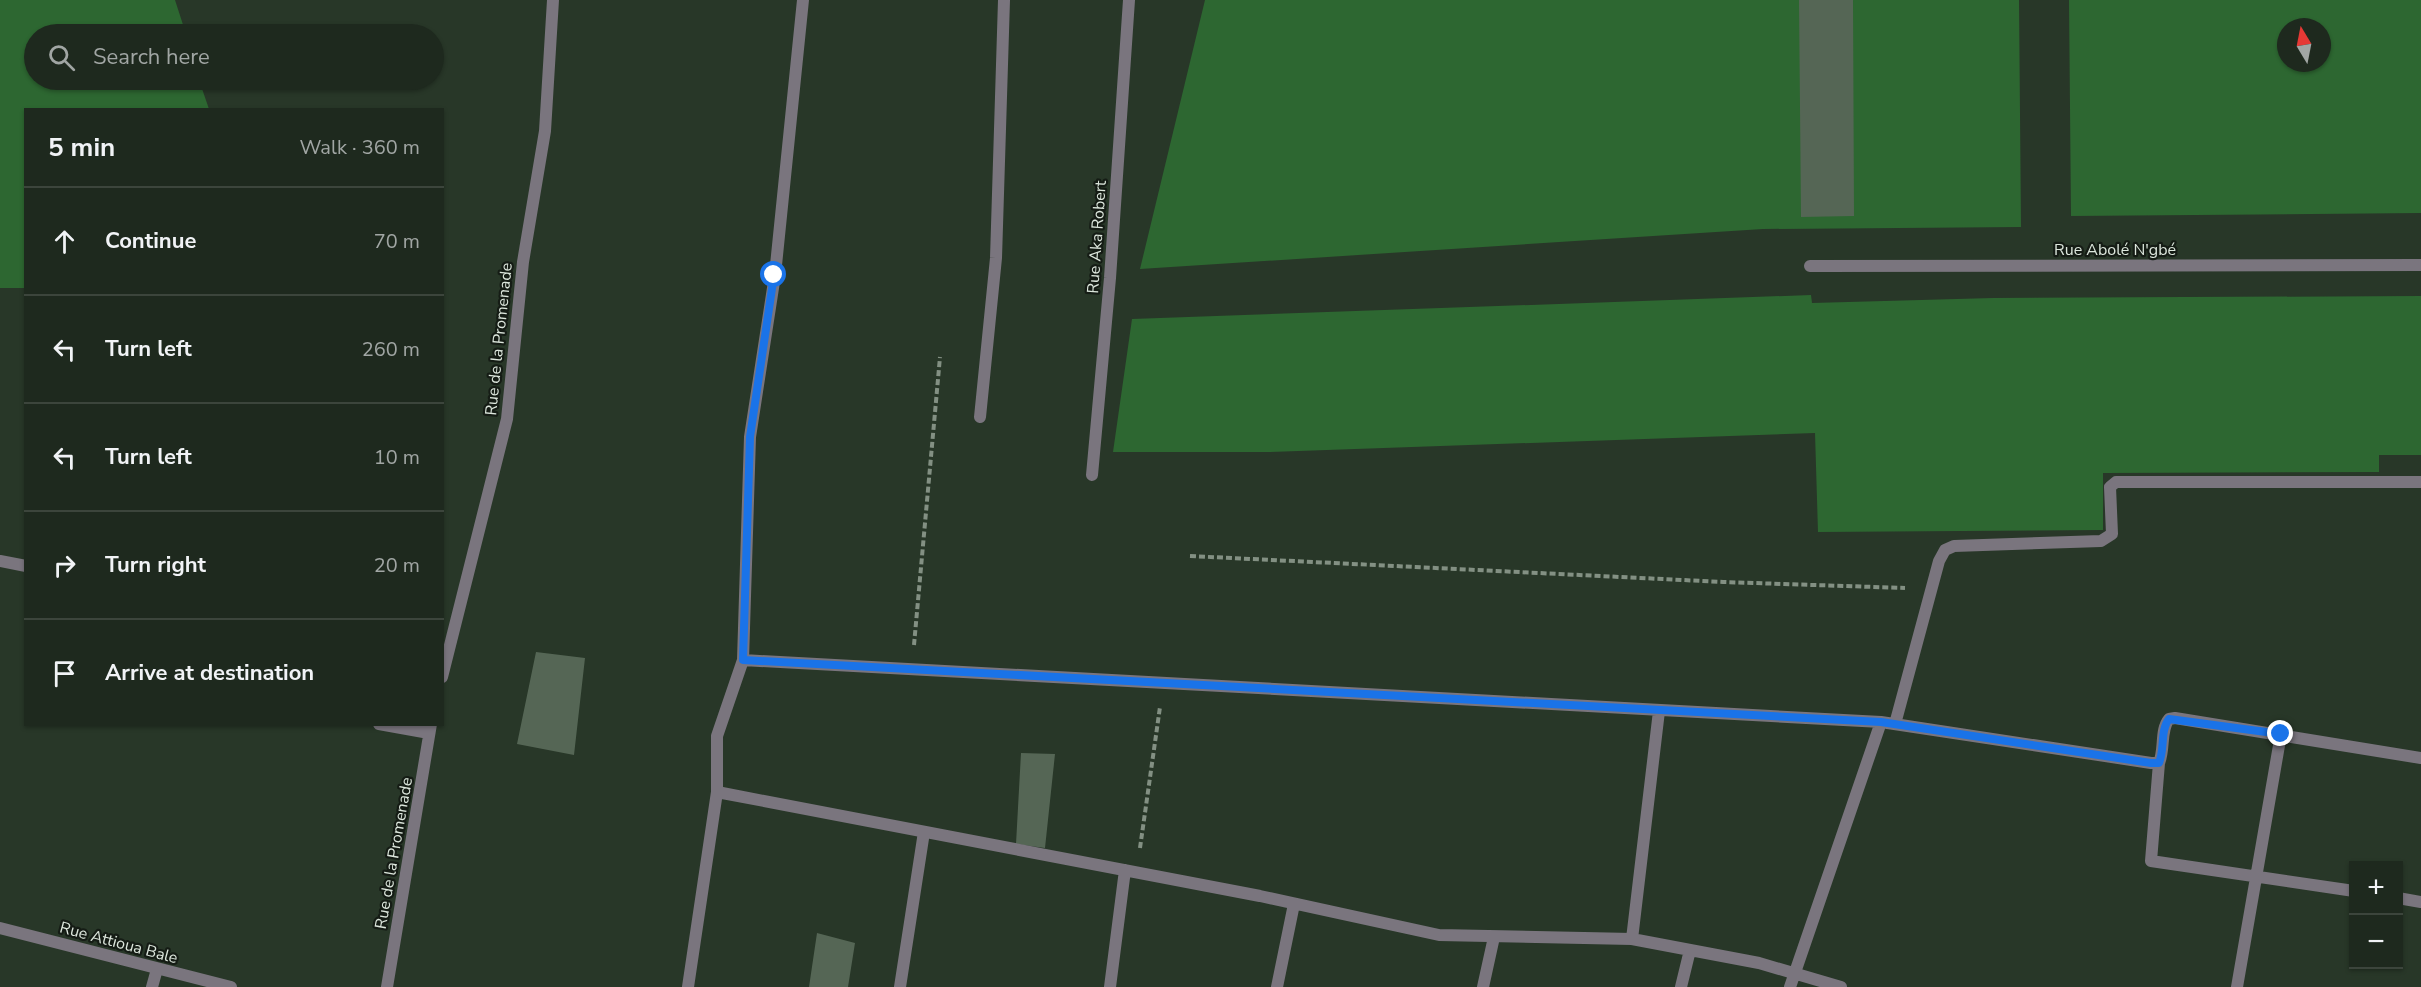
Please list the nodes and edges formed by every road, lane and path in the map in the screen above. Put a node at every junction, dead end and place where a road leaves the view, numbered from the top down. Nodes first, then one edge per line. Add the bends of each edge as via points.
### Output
1 (553, 0) edge
2 (802, 0) edge
3 (1004, 0) edge
4 (1128, 0) edge
5 (2421, 265) edge
6 (1810, 266) dead end
7 (940, 357) dead end
8 (980, 417) dead end
9 (1092, 475) dead end
10 (2421, 482) edge
11 (1190, 556) dead end
12 (0, 561) edge
13 (24, 566) edge
14 (1931, 589) junction
15 (743, 660) junction
16 (444, 668) edge
17 (912, 669) junction
18 (1164, 683) junction
19 (1659, 711) junction
20 (1881, 722) junction
21 (1895, 724) junction
22 (399, 726) edge
23 (430, 729) edge
24 (2281, 734) junction
25 (2421, 758) edge
26 (2159, 763) junction
27 (717, 792) junction
28 (924, 832) junction
29 (1130, 872) junction
30 (2256, 876) junction
31 (2349, 890) edge
32 (2403, 899) edge
33 (2421, 902) edge
34 (1294, 904) junction
35 (0, 928) edge
36 (1494, 937) junction
37 (1632, 939) junction
38 (1690, 950) junction
39 (157, 969) junction
40 (1794, 974) junction
41 (152, 987) edge
42 (231, 987) edge
43 (387, 987) edge
44 (688, 987) edge
45 (900, 987) edge
46 (1110, 987) edge
47 (1277, 987) edge
48 (1483, 987) edge
49 (1681, 987) edge
50 (1790, 987) edge
51 (1841, 987) edge
52 (2237, 987) edge

1 - 16 street, Rue de la Promenade via 545,130 523,262 507,419
2 - 15 street via 774,275 750,437
3 - 8 street via 996,258
4 - 9 street, Rue Aka Robert via 1110,278
5 - 6 street, Rue Abolé N'gbé
7 - 17 path
10 - 14 street via 2116,482 2110,487 2112,534 2108,538 1954,546 1945,550 1939,561
11 - 14 path
12 - 13 street
14 - 21 street
15 - 17 street
15 - 27 street via 717,736
17 - 18 street
18 - 19 street
18 - 29 path
19 - 20 street
19 - 37 street
20 - 21 street
20 - 40 street
21 - 26 street
22 - 23 street
23 - 43 street, Rue de la Promenade
24 - 25 street
24 - 26 street via 2169,719
24 - 30 street
26 - 30 street via 2151,861
27 - 28 street
27 - 44 street
28 - 29 street
28 - 45 street
29 - 34 street
29 - 46 street
30 - 31 street
30 - 52 street
32 - 33 street
34 - 36 street via 1439,936
34 - 47 street
35 - 39 street, Rue Attioua Bale
36 - 37 street
36 - 48 street
37 - 38 street
38 - 40 street
38 - 49 street
39 - 41 street
39 - 42 street, Rue Attioua Bale
40 - 50 street
40 - 51 street

